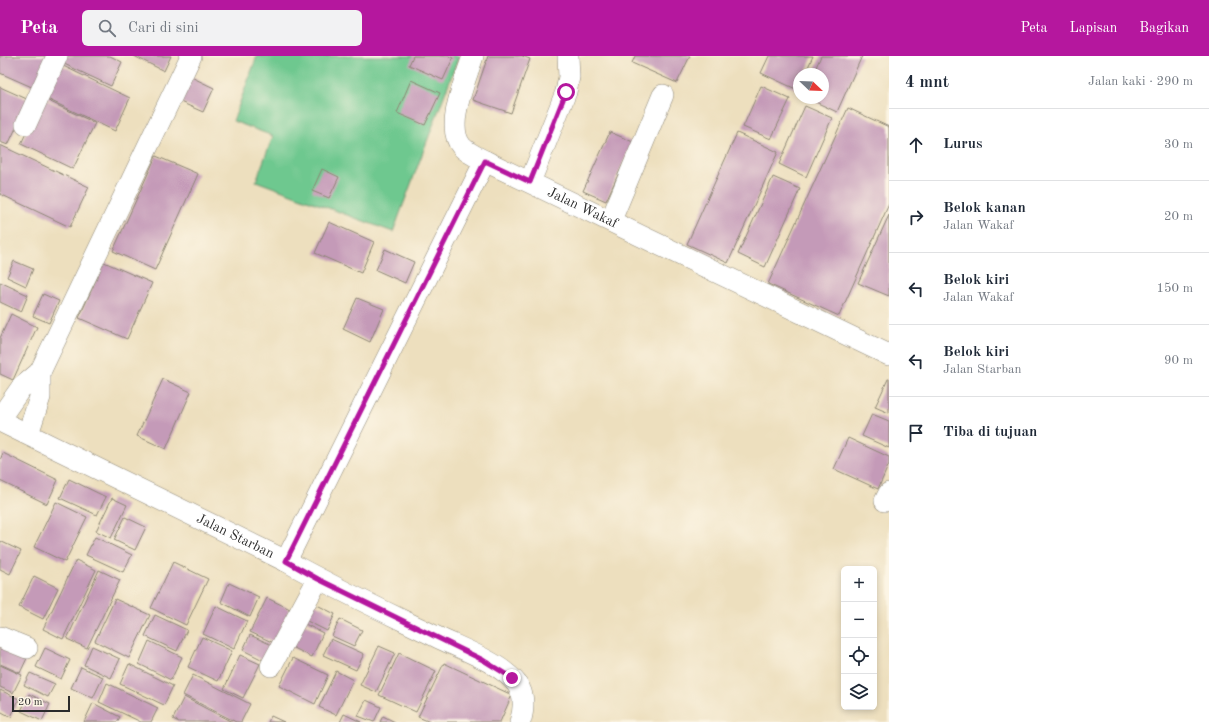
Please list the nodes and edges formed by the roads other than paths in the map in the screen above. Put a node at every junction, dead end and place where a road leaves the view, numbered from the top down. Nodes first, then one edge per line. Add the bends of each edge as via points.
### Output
1 (57, 56) edge
2 (191, 56) edge
3 (473, 56) edge
4 (568, 56) edge
5 (663, 95) dead end
6 (26, 124) dead end
7 (485, 161) junction
8 (530, 182) junction
9 (611, 220) junction
10 (889, 354) edge
11 (40, 372) junction
12 (0, 418) edge
13 (0, 421) edge
14 (28, 434) junction
15 (286, 561) junction
16 (318, 579) junction
17 (0, 637) edge
18 (27, 648) dead end
19 (271, 666) dead end
20 (520, 722) edge

1 - 6 street
2 - 11 street
3 - 7 street, Jalan Wakaf via 454,116 454,131 462,148
4 - 8 street via 569,78 566,92
5 - 9 street
7 - 8 street, Jalan Wakaf
7 - 15 street
8 - 9 street, Jalan Wakaf
9 - 10 street, Jalan Wakaf
11 - 12 street via 21,388
11 - 14 street via 40,397
13 - 14 street, Jalan Starban
14 - 15 street, Jalan Starban
15 - 16 street, Jalan Starban
16 - 19 street
16 - 20 street, Jalan Starban via 489,663 512,678 522,696 523,712
17 - 18 street

